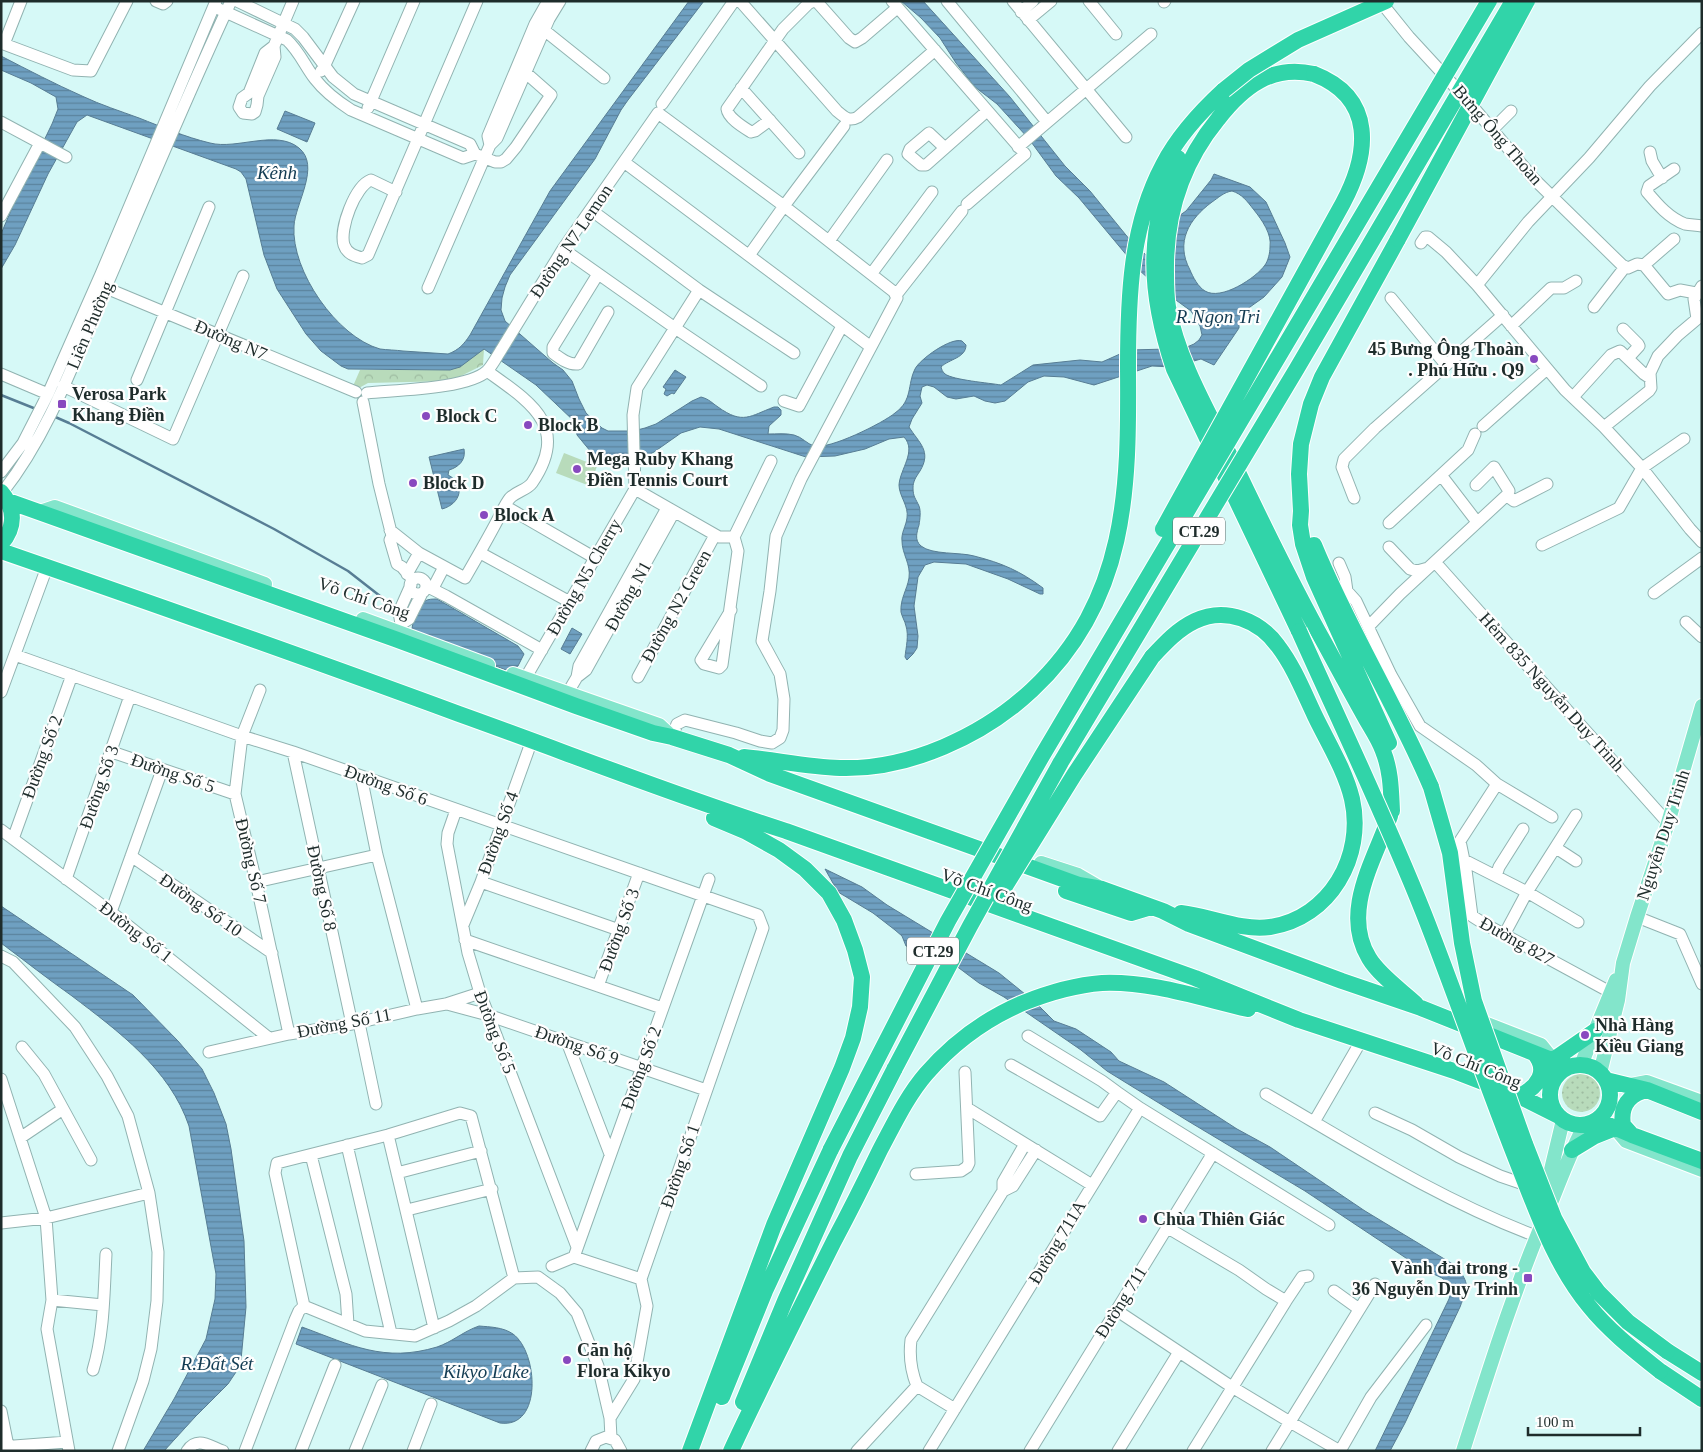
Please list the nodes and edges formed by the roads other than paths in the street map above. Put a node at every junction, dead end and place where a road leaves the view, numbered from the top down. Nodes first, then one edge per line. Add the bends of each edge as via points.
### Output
1 (21, 1) edge
2 (127, 1) edge
3 (156, 1) edge
4 (167, 1) edge
5 (237, 1) edge
6 (293, 1) edge
7 (354, 1) edge
8 (414, 1) edge
9 (477, 1) edge
10 (548, 1) edge
11 (560, 1) edge
12 (734, 1) edge
13 (740, 1) edge
14 (947, 1) edge
15 (1013, 1) edge
16 (1033, 1) edge
17 (1051, 1) edge
18 (1089, 1) edge
19 (1380, 1) edge
20 (1386, 1) edge
21 (1489, 1) edge
22 (1513, 1) edge
23 (1527, 1) edge
24 (215, 4) edge
25 (894, 4) edge
26 (228, 6) edge
27 (1025, 16) junction
28 (284, 23) junction
29 (540, 26) junction
30 (1702, 33) edge
31 (1116, 34) dead end
32 (1151, 34) dead end
33 (775, 40) junction
34 (276, 41) junction
35 (3, 44) edge
36 (935, 50) junction
37 (324, 67) junction
38 (526, 73) junction
39 (315, 78) junction
40 (604, 78) dead end
41 (742, 88) junction
42 (1086, 90) junction
43 (371, 102) junction
44 (1207, 106) junction
45 (660, 109) junction
46 (1511, 110) dead end
47 (987, 111) junction
48 (173, 116) junction
49 (365, 117) junction
50 (770, 120) junction
51 (1, 122) edge
52 (425, 124) junction
53 (844, 126) dead end
54 (1042, 126) junction
55 (1493, 129) junction
56 (1126, 137) dead end
57 (418, 140) junction
58 (41, 144) junction
59 (490, 145) junction
60 (1021, 145) junction
61 (160, 148) junction
62 (945, 148) dead end
63 (1650, 152) dead end
64 (62, 155) dead end
65 (479, 156) junction
66 (887, 160) dead end
67 (624, 162) junction
68 (812, 169) junction
69 (1674, 170) dead end
70 (1662, 178) junction
71 (396, 192) junction
72 (932, 192) dead end
73 (1552, 196) junction
74 (784, 206) junction
75 (209, 207) dead end
76 (592, 210) junction
77 (1, 216) edge
78 (1702, 226) edge
79 (1674, 239) dead end
80 (829, 241) junction
81 (1421, 243) dead end
82 (563, 249) junction
83 (750, 254) junction
84 (1644, 265) junction
85 (1625, 267) junction
86 (598, 274) junction
87 (872, 274) junction
88 (243, 276) dead end
89 (1576, 281) dead end
90 (1477, 285) junction
91 (106, 288) junction
92 (428, 288) dead end
93 (699, 290) junction
94 (1699, 290) edge
95 (896, 295) junction
96 (1391, 298) dead end
97 (1594, 307) dead end
98 (164, 312) junction
99 (608, 312) dead end
100 (1503, 316) junction
101 (842, 326) junction
102 (1511, 326) junction
103 (675, 328) junction
104 (1624, 329) dead end
105 (219, 335) junction
106 (1172, 344) junction
107 (871, 347) junction
108 (794, 353) dead end
109 (1628, 358) junction
110 (1446, 365) junction
111 (1181, 368) junction
112 (1547, 368) junction
113 (487, 371) junction
114 (1, 374) edge
115 (1650, 378) junction
116 (137, 380) dead end
117 (63, 386) junction
118 (761, 386) dead end
119 (53, 396) junction
120 (362, 396) junction
121 (1573, 397) junction
122 (784, 401) dead end
123 (41, 421) junction
124 (1604, 427) junction
125 (1684, 439) dead end
126 (23, 442) junction
127 (771, 461) dead end
128 (1, 462) edge
129 (1642, 468) junction
130 (1, 472) edge
131 (1441, 475) junction
132 (1547, 484) dead end
133 (1476, 485) dead end
134 (635, 489) junction
135 (1507, 496) junction
136 (8, 498) edge
137 (1354, 498) dead end
138 (510, 509) dead end
139 (671, 510) junction
140 (1301, 511) junction
141 (40, 512) junction
142 (1477, 522) junction
143 (1389, 523) dead end
144 (391, 533) junction
145 (715, 535) junction
146 (734, 537) junction
147 (1702, 542) edge
148 (1542, 545) dead end
149 (1389, 547) dead end
150 (2, 549) edge
151 (419, 553) junction
152 (484, 555) dead end
153 (22, 558) junction
154 (595, 558) junction
155 (1702, 558) edge
156 (1339, 563) dead end
157 (1431, 565) junction
158 (47, 567) junction
159 (444, 567) junction
160 (408, 577) junction
161 (427, 589) junction
162 (1654, 593) dead end
163 (570, 602) junction
164 (731, 610) dead end
165 (1686, 622) dead end
166 (1369, 626) junction
167 (399, 631) junction
168 (1702, 637) edge
169 (542, 650) junction
170 (15, 655) junction
171 (72, 675) junction
172 (638, 677) dead end
173 (523, 682) junction
174 (260, 690) dead end
175 (1, 692) edge
176 (130, 696) junction
177 (565, 697) junction
178 (1702, 706) edge
179 (242, 736) junction
180 (672, 737) junction
181 (539, 743) junction
182 (112, 752) junction
183 (293, 752) junction
184 (729, 755) junction
185 (1042, 756) junction
186 (162, 770) junction
187 (362, 776) junction
188 (789, 781) junction
189 (1497, 784) junction
190 (234, 794) junction
191 (456, 810) junction
192 (1392, 812) junction
193 (1576, 815) dead end
194 (739, 816) junction
195 (1552, 818) dead end
196 (1668, 823) junction
197 (501, 825) junction
198 (1523, 829) dead end
199 (1, 830) edge
200 (13, 839) junction
201 (1556, 848) junction
202 (377, 855) junction
203 (131, 856) junction
204 (1464, 860) junction
205 (1576, 861) dead end
206 (317, 869) junction
207 (639, 873) junction
208 (1496, 876) junction
209 (66, 879) junction
210 (709, 879) dead end
211 (256, 882) junction
212 (481, 882) junction
213 (1102, 889) junction
214 (1527, 892) junction
215 (703, 895) junction
216 (1157, 909) junction
217 (111, 912) junction
218 (758, 915) joint
219 (1637, 917) junction
220 (1578, 922) dead end
221 (463, 925) junction
222 (619, 930) junction
223 (1504, 935) junction
224 (465, 940) junction
225 (272, 953) junction
226 (1, 956) edge
227 (1624, 963) junction
228 (1702, 984) edge
229 (598, 986) junction
230 (1225, 991) junction
231 (1610, 992) junction
232 (480, 993) junction
233 (446, 1004) junction
234 (662, 1008) junction
235 (1422, 1008) junction
236 (416, 1009) junction
237 (488, 1015) junction
238 (1299, 1020) junction
239 (1448, 1020) junction
240 (355, 1023) junction
241 (1595, 1031) junction
242 (289, 1034) junction
243 (1028, 1036) dead end
244 (269, 1038) junction
245 (1361, 1041) junction
246 (567, 1042) junction
247 (22, 1047) dead end
248 (208, 1052) dead end
249 (1533, 1052) junction
250 (1404, 1054) junction
251 (1553, 1060) junction
252 (1011, 1065) dead end
253 (1575, 1066) junction
254 (641, 1067) junction
255 (895, 1068) junction
256 (965, 1072) dead end
257 (1603, 1077) junction
258 (1, 1079) edge
259 (1631, 1085) junction
260 (706, 1090) junction
261 (1647, 1090) junction
262 (1117, 1092) junction
263 (1266, 1094) dead end
264 (1519, 1096) junction
265 (1702, 1102) edge
266 (376, 1104) dead end
267 (1535, 1104) junction
268 (967, 1108) junction
269 (1140, 1108) junction
270 (63, 1109) junction
271 (1702, 1112) edge
272 (1375, 1113) dead end
273 (1560, 1118) junction
274 (1314, 1122) junction
275 (1591, 1122) junction
276 (1615, 1128) junction
277 (388, 1135) junction
278 (1632, 1135) junction
279 (20, 1138) junction
280 (1025, 1144) junction
281 (347, 1145) junction
282 (1036, 1150) junction
283 (1572, 1150) junction
284 (481, 1151) junction
285 (1213, 1153) junction
286 (311, 1154) junction
287 (610, 1154) junction
288 (91, 1160) dead end
289 (1702, 1161) edge
290 (1702, 1170) edge
291 (397, 1173) junction
292 (916, 1174) dead end
293 (1092, 1185) junction
294 (492, 1189) junction
295 (1004, 1191) junction
296 (149, 1193) junction
297 (1546, 1193) junction
298 (406, 1210) junction
299 (588, 1217) junction
300 (46, 1218) junction
301 (1, 1223) edge
302 (568, 1223) junction
303 (1329, 1225) dead end
304 (1168, 1228) junction
305 (1536, 1236) junction
306 (576, 1252) junction
307 (106, 1254) dead end
308 (552, 1266) dead end
309 (1308, 1276) dead end
310 (514, 1278) junction
311 (641, 1279) junction
312 (1376, 1284) dead end
313 (1334, 1291) dead end
314 (52, 1300) junction
315 (1286, 1300) junction
316 (104, 1305) junction
317 (304, 1306) junction
318 (1359, 1309) junction
319 (1116, 1310) junction
320 (348, 1324) junction
321 (1426, 1325) dead end
322 (434, 1328) junction
323 (391, 1333) junction
324 (1179, 1352) junction
325 (335, 1365) dead end
326 (93, 1370) dead end
327 (1702, 1373) edge
328 (382, 1385) dead end
329 (917, 1386) junction
330 (1232, 1387) junction
331 (1702, 1399) edge
332 (431, 1404) dead end
333 (955, 1410) junction
334 (1, 1411) edge
335 (610, 1418) junction
336 (1290, 1422) junction
337 (611, 1438) junction
338 (68, 1446) edge
339 (6, 1448) edge
340 (118, 1451) edge
341 (187, 1451) edge
342 (222, 1451) edge
343 (245, 1451) edge
344 (301, 1451) edge
345 (355, 1451) edge
346 (413, 1451) edge
347 (591, 1451) edge
348 (621, 1451) edge
349 (690, 1451) edge
350 (700, 1451) edge
351 (724, 1451) edge
352 (731, 1451) edge
353 (857, 1451) edge
354 (929, 1451) edge
355 (1030, 1451) edge
356 (1118, 1451) edge
357 (1193, 1451) edge
358 (1272, 1451) edge
359 (1340, 1451) edge
360 (1464, 1451) edge

1 - 35 street
2 - 35 street via 91,71 73,70
3 - 4 street via 163,4
5 - 28 street
6 - 28 street
7 - 37 street
8 - 43 street
9 - 52 street
10 - 29 street
11 - 29 street
12 - 45 street, Đường N7 Lemon
13 - 33 street
14 - 54 street
15 - 27 street
16 - 27 street
17 - 27 street
18 - 31 street
19 - 55 street, Bưng Ông Thoàn
20 - 44 highway, bridge via 1298,40 1255,66
21 - 185 highway, CT.29, bridge
22 - 255 highway, CT.29, bridge via 1061,762
23 - 140 highway, bridge via 1322,377 1301,444
24 - 26 street
24 - 48 street
25 - 33 street via 855,42 820,4 813,1
25 - 36 street
26 - 34 street
26 - 48 street
27 - 42 street
28 - 34 street
28 - 37 street via 304,36
29 - 38 street
29 - 40 street
29 - 59 street via 488,136
30 - 73 street
32 - 42 street
33 - 36 street via 840,114 851,120
33 - 41 street
34 - 34 street via 265,53 249,93 239,103 244,113 255,112 258,96 275,57
34 - 39 street via 294,47
36 - 47 street
37 - 39 street
37 - 43 street via 344,87
38 - 59 street via 497,138
38 - 65 street via 551,95 506,159 495,162
39 - 49 street via 334,100
41 - 50 street
41 - 50 street via 727,109 730,116 753,132
42 - 54 street
42 - 56 street
43 - 49 street
43 - 52 street
44 - 106 highway via 1186,139 1172,170 1156,237 1153,268 1156,298
44 - 184 highway via 1182,134 1148,198 1132,268 1129,300 1127,470 1118,536 1110,569 1098,598 1061,660 1017,704 946,746 910,759 843,768
45 - 67 street, Đường N7 Lemon
45 - 74 street
46 - 55 street
47 - 60 street
47 - 62 street
48 - 61 street
49 - 57 street
50 - 68 street
51 - 58 street
52 - 57 street
52 - 65 street via 470,144
53 - 68 street
54 - 60 street
55 - 73 street, Bưng Ông Thoàn
57 - 65 street via 463,158
57 - 71 street
58 - 64 street
58 - 77 street
59 - 65 street
60 - 95 street via 1025,154 965,208
61 - 91 street, Liên Phường
61 - 119 street, Liên Phường via 101,274
63 - 70 street
65 - 92 street
66 - 80 street
67 - 76 street, Đường N7 Lemon
67 - 83 street
68 - 74 street
69 - 70 street
70 - 78 street via 1647,190 1660,208 1683,223
71 - 71 street via 368,255 362,258 352,255 343,244 345,223 358,191 371,180
72 - 87 street
73 - 85 street
73 - 90 street, Bưng Ông Thoàn
74 - 80 street
74 - 83 street
75 - 98 street
76 - 82 street, Đường N7 Lemon
76 - 93 street
79 - 84 street
80 - 87 street
81 - 90 street via 1428,237
82 - 86 street
82 - 113 street, Đường N7 Lemon
83 - 101 street
84 - 85 street
84 - 94 street via 1666,293
85 - 97 street
86 - 99 street via 553,347 553,353 564,361 578,364
86 - 103 street
87 - 95 street
88 - 105 street
89 - 102 street via 1564,288 1551,288
90 - 100 street
91 - 98 street, Đường N7
91 - 117 street, Liên Phường
93 - 103 street
93 - 108 street
94 - 115 street via 1694,302 1697,319 1658,356
95 - 107 street
96 - 110 street
98 - 105 street, Đường N7
98 - 116 street
100 - 102 street
100 - 110 street
101 - 107 street
101 - 122 street via 799,406
102 - 112 street
103 - 118 street
103 - 134 street via 634,396
104 - 109 street via 1638,344
105 - 117 street via 172,439
105 - 120 street, Đường N7
106 - 111 highway
106 - 185 highway, bridge via 1165,257 1176,194 1194,153 1235,99 1262,80 1289,70 1327,79 1339,87 1357,110 1363,142 1356,176
107 - 180 street via 776,536 762,641 780,674 784,699 780,738 772,742 760,741 685,720 677,724
109 - 115 street
109 - 121 street via 1620,351 1611,355
110 - 137 street via 1344,459 1342,467
111 - 192 highway via 1306,610 1383,750 1391,786
111 - 331 highway, bridge via 1398,850 1549,1242 1589,1307 1622,1341
112 - 121 street
112 - 131 street via 1479,430 1468,450
113 - 120 street via 459,384
113 - 159 street via 534,407 546,430 548,449 532,484 509,500 465,578
114 - 119 street
115 - 124 street via 1651,388 1647,394
117 - 119 street, Liên Phường
119 - 123 street, Liên Phường
120 - 144 street
121 - 124 street
123 - 126 street, Liên Phường
123 - 136 street, Liên Phường via 34,448 18,473
124 - 129 street
125 - 129 street
126 - 128 street
126 - 130 street, Liên Phường
127 - 146 street
129 - 147 street
129 - 148 street via 1619,508
131 - 142 street
131 - 143 street
132 - 135 street via 1514,502
133 - 135 street via 1494,467 1509,491
134 - 139 street
134 - 154 street, Đường N5 Cherry
135 - 142 street
136 - 141 highway, Võ Chí Công
136 - 150 highway via 19,516 11,542
138 - 154 street
139 - 145 street
139 - 177 street, Đường N1 via 579,666 577,677
140 - 192 highway via 1303,544 1314,577 1388,741 1395,786
140 - 327 highway, bridge via 1326,575 1412,743 1431,787 1450,853 1462,943 1474,1001 1554,1218 1583,1272 1599,1293 1628,1322
141 - 153 highway via 29,517 19,529 17,544
141 - 167 highway, Võ Chí Công
142 - 157 street
144 - 151 street
144 - 160 street via 396,539
145 - 146 street
145 - 172 street, Đường N2 Green
146 - 164 street via 738,550
149 - 157 street via 1410,569 1417,571
150 - 153 highway, Võ Chí Công
151 - 159 street
151 - 160 street
152 - 163 street
153 - 158 highway, Võ Chí Công
154 - 163 street, Đường N5 Cherry
155 - 162 street
156 - 166 street via 1347,591
157 - 166 street
157 - 196 street, Hẻm 835 Nguyễn Duy Trinh
158 - 170 street
158 - 181 highway, Võ Chí Công
159 - 161 street
160 - 161 street via 422,578
160 - 167 street via 399,612
161 - 167 street
161 - 169 street
163 - 169 street, Đường N5 Cherry
165 - 168 street
166 - 189 street via 1420,726 1476,765
167 - 173 highway, Võ Chí Công
169 - 173 street, Đường N5 Cherry
170 - 171 street, Đường Số 6
170 - 175 street
171 - 176 street, Đường Số 6
171 - 200 street, Đường Số 2
173 - 177 highway, Võ Chí Công
174 - 179 street, Đường Số 7
176 - 179 street, Đường Số 6
176 - 182 street, Đường Số 3
177 - 180 highway, Võ Chí Công via 652,733
178 - 196 main road, Nguyễn Duy Trinh
179 - 183 street, Đường Số 6
179 - 190 street, Đường Số 7
180 - 184 highway, Võ Chí Công
181 - 194 highway, Võ Chí Công
181 - 197 street, Đường Số 4
181 - 349 highway via 745,831 779,850 805,869 828,893 844,920 862,977 853,1038 774,1225
182 - 186 street, Đường Số 5
182 - 209 street, Đường Số 3
183 - 187 street, Đường Số 6
183 - 206 street, Đường Số 8
184 - 188 highway, Võ Chí Công
184 - 213 main road, Võ Chí Công via 1078,876
185 - 350 highway, CT.29, bridge via 944,930 830,1149 766,1291
186 - 190 street, Đường Số 5
186 - 203 street
187 - 191 street, Đường Số 6
187 - 202 street
188 - 213 highway, Võ Chí Công via 1079,885
188 - 216 highway, Võ Chí Công via 813,800 1026,878 1131,913
189 - 195 street
189 - 204 street, Đường 827 via 1460,841
190 - 211 street, Đường Số 7
191 - 197 street, Đường Số 6
191 - 221 street, Đường Số 5 via 447,844
192 - 235 highway via 1362,891 1358,926 1370,960
193 - 201 street
194 - 230 highway, Võ Chí Công
194 - 230 main road, Võ Chí Công via 758,828 863,867 1161,973 1205,988
196 - 219 main road, Nguyễn Duy Trinh
197 - 207 street, Đường Số 6
197 - 212 street, Đường Số 4
198 - 208 street
199 - 200 street, Đường Số 1
200 - 209 street, Đường Số 1
201 - 205 street
201 - 214 street
202 - 206 street
202 - 236 street
203 - 217 street
203 - 225 street, Đường Số 10
204 - 208 street
204 - 223 street, Đường 827 via 1472,916
206 - 211 street
206 - 240 street, Đường Số 8
207 - 215 street, Đường Số 6
207 - 222 street, Đường Số 3
208 - 214 street
209 - 217 street, Đường Số 1
210 - 215 street, Đường Số 2
211 - 225 street, Đường Số 7
212 - 221 street, Đường Số 4
212 - 222 street
213 - 216 highway, Võ Chí Công
214 - 220 street
214 - 223 street
215 - 218 street, Đường Số 6
215 - 234 street, Đường Số 2
216 - 235 highway, Võ Chí Công via 1189,924
216 - 255 highway, bridge via 1250,927 1270,927 1314,909 1340,880 1351,857 1355,836 1352,799 1342,772 1290,665 1267,633 1243,618 1226,615 1196,620 1167,640 1152,657 1074,775
217 - 244 street, Đường Số 1
218 - 260 street, Đường Số 1 via 763,928
219 - 227 main road, Nguyễn Duy Trinh
219 - 228 street via 1680,934
221 - 224 street, Đường Số 5
222 - 229 street, Đường Số 3
223 - 231 street, Đường 827
224 - 229 street
224 - 232 street, Đường Số 5
225 - 242 street, Đường Số 7
226 - 296 street via 13,962 75,1027 107,1076 128,1116
227 - 231 main road, Nguyễn Duy Trinh
227 - 257 main road, Nguyễn Duy Trinh
229 - 234 street
230 - 238 highway, Võ Chí Công
231 - 241 main road, Nguyễn Duy Trinh
232 - 233 street, Đường Số 11
232 - 237 street, Đường Số 5
233 - 236 street, Đường Số 11
233 - 237 street, Đường Số 9
234 - 254 street, Đường Số 2
235 - 239 highway, Võ Chí Công
236 - 240 street, Đường Số 11
237 - 246 street, Đường Số 9
237 - 302 street, Đường Số 5
238 - 245 highway, Võ Chí Công
238 - 352 highway via 1147,985 1102,983 1072,987 1039,997 1006,1010 977,1027 925,1075 912,1092 773,1362
239 - 249 highway, Võ Chí Công
239 - 251 main road, Võ Chí Công via 1470,1018 1541,1045
240 - 242 street, Đường Số 11
240 - 266 street, Đường Số 8
241 - 251 highway
241 - 253 main road, Nguyễn Duy Trinh
242 - 244 street, Đường Số 11
243 - 262 street
244 - 248 street, Đường Số 11
245 - 250 highway, Võ Chí Công
245 - 274 street
246 - 254 street, Đường Số 9
246 - 287 street
247 - 270 street via 44,1074
249 - 251 highway, Võ Chí Công
249 - 264 highway via 1539,1059 1540,1077 1528,1092
250 - 264 highway, Võ Chí Công
250 - 267 main road, Võ Chí Công via 1422,1067 1520,1105
251 - 253 highway, Võ Chí Công
251 - 267 highway via 1548,1083
252 - 262 street via 1100,1116
253 - 257 highway via 1592,1067
253 - 273 highway via 1562,1071 1552,1084 1550,1100
254 - 260 street, Đường Số 9
254 - 287 street, Đường Số 2
255 - 351 highway, CT.29 via 850,1156 785,1300
256 - 268 street
257 - 259 highway
257 - 275 highway via 1608,1087 1609,1102 1602,1115
258 - 279 street
259 - 261 highway
259 - 265 main road via 1647,1082
259 - 276 highway via 1616,1105
260 - 311 street, Đường Số 1
261 - 271 highway
261 - 278 highway via 1633,1095 1623,1110 1623,1125
262 - 269 street
263 - 274 street
264 - 267 highway, Võ Chí Công
267 - 273 highway, Võ Chí Công
268 - 280 street
268 - 292 street via 967,1167 960,1172
269 - 285 street
269 - 293 street, Đường 711A
270 - 279 street
270 - 288 street
272 - 297 street via 1459,1157
273 - 275 highway via 1578,1125
273 - 297 main road
274 - 305 street via 1432,1190
275 - 276 highway
275 - 283 main road
276 - 278 highway
276 - 283 highway
276 - 290 main road via 1626,1142
277 - 281 street
277 - 284 street via 460,1113 471,1116
277 - 291 street
278 - 289 highway
279 - 300 street
280 - 282 street
280 - 295 street via 1003,1182
281 - 286 street
281 - 323 street
282 - 293 street
282 - 295 street via 1014,1186
283 - 305 main road
284 - 291 street
284 - 294 street
285 - 303 street
285 - 304 street, Đường 711
286 - 317 street via 277,1163 275,1173
286 - 320 street via 346,1294
287 - 299 street, Đường Số 2
291 - 298 street
293 - 333 street, Đường 711A
294 - 298 street
294 - 310 street
295 - 329 street via 911,1340 911,1366
296 - 300 street
296 - 340 street via 158,1252 157,1301 143,1381
297 - 305 main road
298 - 322 street
299 - 302 street
299 - 306 street, Đường Số 2
300 - 301 street
300 - 314 street
302 - 306 street, Đường Số 5
304 - 315 street
304 - 319 street, Đường 711
305 - 360 main road
306 - 308 street
306 - 311 street
307 - 316 street
309 - 315 street via 1302,1277
310 - 322 street via 476,1306
310 - 335 street via 538,1278 560,1293 577,1313 593,1350
311 - 335 street via 647,1306 634,1379
312 - 318 street
313 - 318 street
314 - 316 street
314 - 338 street via 47,1329
315 - 330 street
316 - 326 street
317 - 320 street
317 - 343 street via 295,1320
318 - 336 street
319 - 324 street
319 - 355 street, Đường 711
320 - 323 street via 365,1331
321 - 359 street via 1371,1397
322 - 323 street via 415,1336
324 - 330 street
324 - 356 street
325 - 344 street
328 - 345 street
329 - 333 street
329 - 353 street
330 - 336 street
330 - 357 street
332 - 346 street
333 - 354 street, Đường 711A
334 - 339 street
335 - 337 street
336 - 358 street
336 - 359 street
337 - 347 street via 596,1441
337 - 348 street
338 - 339 street
341 - 342 street via 191,1444 199,1442

